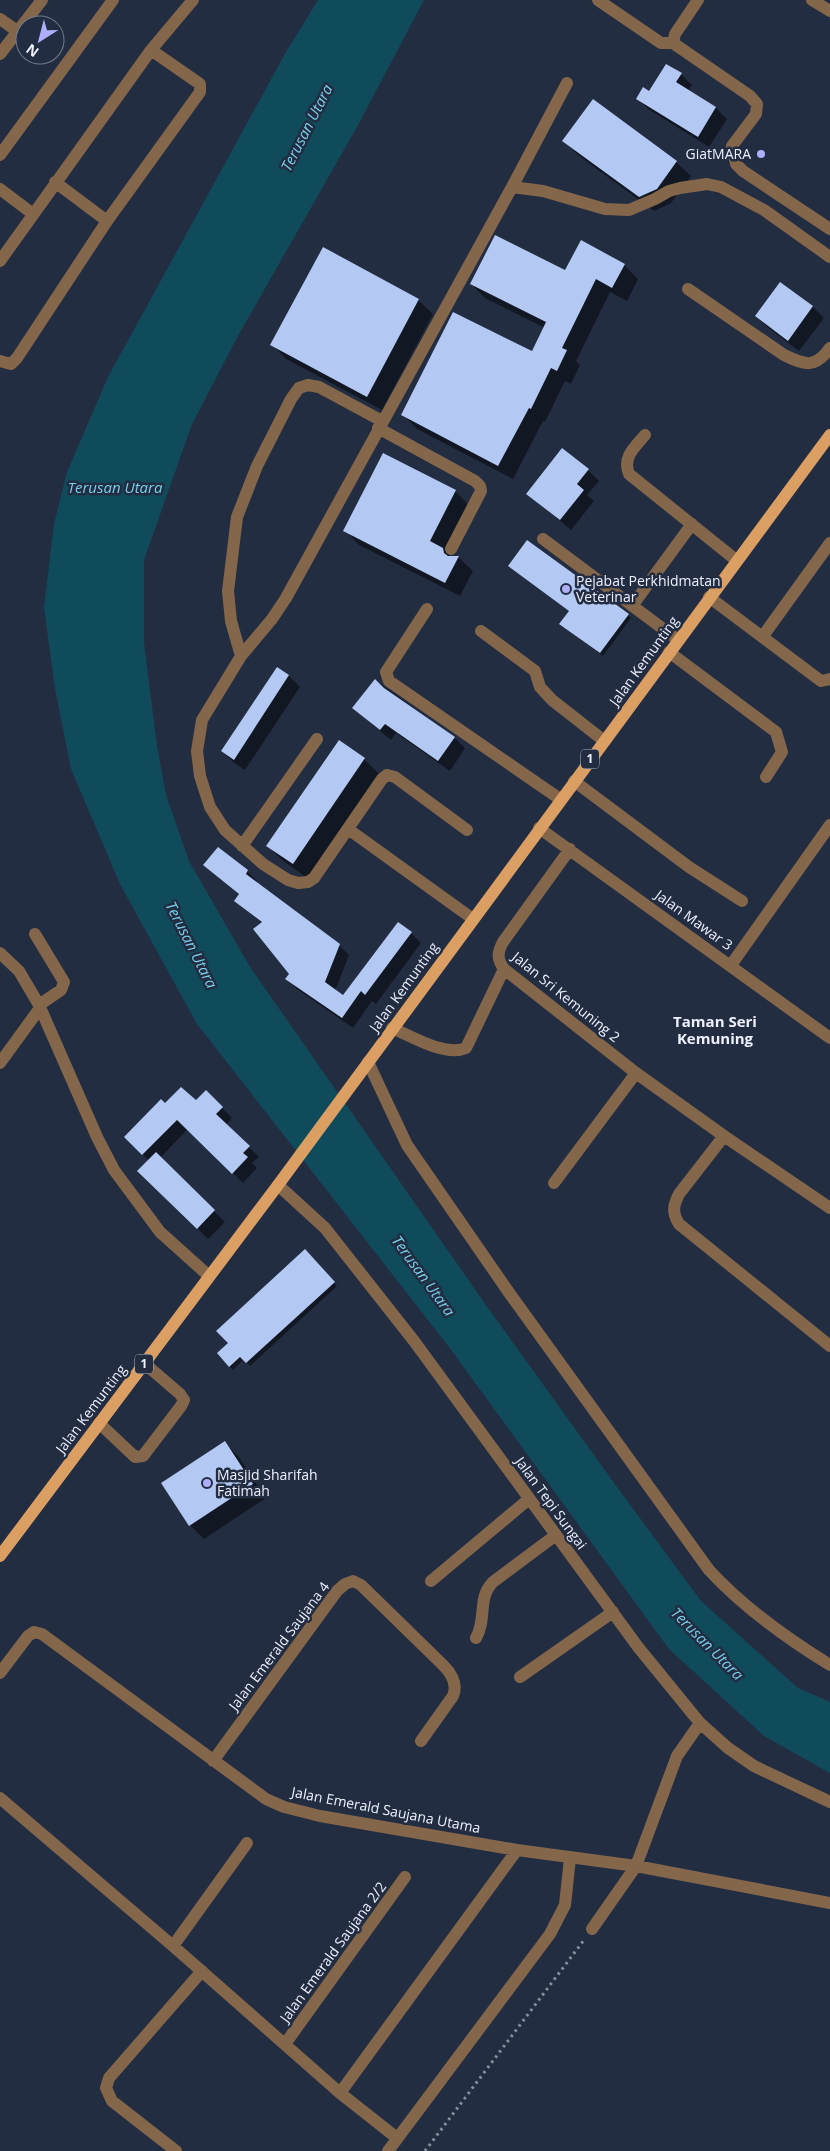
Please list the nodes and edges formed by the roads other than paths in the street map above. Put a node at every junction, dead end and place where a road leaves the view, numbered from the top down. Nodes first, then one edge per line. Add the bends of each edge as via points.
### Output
1 (42, 0) edge
2 (113, 0) edge
3 (193, 0) edge
4 (598, 0) edge
5 (698, 0) edge
6 (812, 0) edge
7 (830, 11) edge
8 (30, 15) edge
9 (0, 18) edge
10 (15, 29) edge
11 (15, 34) edge
12 (673, 44) junction
13 (151, 50) junction
14 (0, 54) edge
15 (567, 83) dead end
16 (0, 155) edge
17 (55, 182) junction
18 (512, 187) junction
19 (0, 189) edge
20 (32, 214) junction
21 (107, 221) junction
22 (830, 229) edge
23 (830, 257) edge
24 (0, 261) edge
25 (688, 289) dead end
26 (830, 348) edge
27 (0, 361) edge
28 (380, 425) junction
29 (644, 435) dead end
30 (830, 435) edge
31 (692, 524) junction
32 (543, 539) dead end
33 (830, 543) edge
34 (451, 549) dead end
35 (736, 560) junction
36 (709, 597) junction
37 (632, 606) junction
38 (427, 609) dead end
39 (481, 631) dead end
40 (763, 636) junction
41 (678, 640) junction
42 (669, 652) junction
43 (241, 656) junction
44 (830, 679) edge
45 (318, 739) dead end
46 (604, 740) junction
47 (766, 777) dead end
48 (574, 781) junction
49 (560, 799) junction
50 (830, 826) edge
51 (540, 828) junction
52 (348, 829) junction
53 (467, 830) dead end
54 (242, 846) junction
55 (570, 849) junction
56 (742, 901) dead end
57 (473, 919) junction
58 (36, 934) dead end
59 (0, 953) edge
60 (731, 965) junction
61 (504, 969) junction
62 (39, 1006) junction
63 (392, 1028) junction
64 (830, 1038) edge
65 (368, 1062) junction
66 (0, 1063) edge
67 (636, 1074) junction
68 (724, 1136) junction
69 (278, 1184) junction
70 (554, 1184) dead end
71 (830, 1208) edge
72 (209, 1276) junction
73 (830, 1346) edge
74 (144, 1363) junction
75 (99, 1423) junction
76 (529, 1499) junction
77 (556, 1536) junction
78 (0, 1556) edge
79 (431, 1581) dead end
80 (613, 1612) junction
81 (476, 1638) dead end
82 (830, 1665) edge
83 (0, 1673) edge
84 (520, 1678) dead end
85 (700, 1724) junction
86 (421, 1741) dead end
87 (213, 1761) junction
88 (0, 1798) edge
89 (830, 1802) edge
90 (247, 1843) dead end
91 (517, 1850) junction
92 (570, 1858) junction
93 (636, 1866) junction
94 (405, 1877) dead end
95 (830, 1903) edge
96 (592, 1929) road end
97 (173, 1946) junction
98 (202, 1971) junction
99 (285, 2044) junction
100 (340, 2093) junction
101 (397, 2138) junction
102 (176, 2151) edge
103 (388, 2151) edge

1 - 8 street
2 - 16 street
3 - 13 street
4 - 12 street via 661,43
5 - 12 street via 675,34
6 - 7 street
9 - 10 street
11 - 14 street
12 - 22 street via 757,104 756,114 732,146 736,164
13 - 17 street
13 - 21 street via 200,84 201,88
15 - 18 street
17 - 20 street
17 - 21 street
18 - 23 street via 544,191 605,209 629,210 680,188 707,184 721,186 764,210
18 - 28 street
19 - 20 street
20 - 24 street
21 - 27 street via 16,358 11,364
25 - 26 street via 799,362 810,364 819,361
28 - 34 street via 480,486 481,491
28 - 43 street via 286,598
28 - 43 street via 319,387 308,385 299,388 291,399 257,466 237,517 228,591 230,621
29 - 31 street via 626,458 628,474
30 - 35 main road, Jalan Kemunting / 1
31 - 35 street
31 - 37 street
32 - 37 street
33 - 40 street
35 - 36 main road, Jalan Kemunting / 1
36 - 40 street
36 - 41 main road, Jalan Kemunting / 1
37 - 41 street
38 - 49 street via 386,672 389,681
39 - 46 street via 535,671 540,687 552,700
40 - 44 street via 821,681
41 - 42 main road, Jalan Kemunting / 1
42 - 46 main road, Jalan Kemunting / 1
42 - 47 street via 776,732 782,752
43 - 54 street via 202,720 197,751 200,776 210,807 225,830
45 - 54 street
46 - 48 main road, Jalan Kemunting / 1
48 - 49 main road, Jalan Kemunting / 1
48 - 56 street via 688,867
49 - 51 main road, Jalan Kemunting / 1
50 - 60 street
51 - 55 street, Jalan Mawar 3
51 - 57 main road, Jalan Kemunting / 1
52 - 53 street via 388,775
52 - 54 street via 308,882 288,880
52 - 57 street
55 - 60 street, Jalan Mawar 3
55 - 61 street, Jalan Sri Kemuning 2 via 498,952 498,961
57 - 63 main road, Jalan Kemunting / 1
58 - 62 street via 64,982 62,990
59 - 62 street via 19,971
60 - 64 street, Jalan Mawar 3
61 - 63 street via 466,1048 458,1052 446,1051
61 - 67 street, Jalan Sri Kemuning 2
62 - 66 street
62 - 72 street via 96,1137 114,1170 160,1232
63 - 65 main road, Jalan Kemunting / 1
65 - 69 main road, Jalan Kemunting / 1
65 - 82 street via 407,1145 709,1570 765,1622
67 - 68 street, Jalan Sri Kemuning 2
67 - 70 street
68 - 71 street, Jalan Sri Kemuning 2
68 - 73 street via 678,1194 673,1214 679,1224
69 - 72 main road, Jalan Kemunting / 1
69 - 76 street, Jalan Tepi Sungai via 325,1228 414,1341
72 - 74 main road, Jalan Kemunting / 1
74 - 75 main road, Jalan Kemunting / 1
74 - 75 street via 184,1400 144,1456 134,1456
75 - 78 main road, Jalan Kemunting / 1
76 - 77 street, Jalan Tepi Sungai
76 - 79 street
77 - 80 street, Jalan Tepi Sungai
77 - 81 street via 486,1589 482,1601 482,1622
80 - 84 street
80 - 85 street, Jalan Tepi Sungai
83 - 87 street, Jalan Emerald Saujana Utama via 28,1636 34,1632 42,1634
85 - 89 street, Jalan Tepi Sungai via 754,1766
85 - 93 street via 677,1756
86 - 87 street, Jalan Emerald Saujana 4 via 453,1696 456,1689 453,1679 443,1665 361,1585 353,1581 337,1591
87 - 91 street, Jalan Emerald Saujana Utama via 266,1799 284,1807 335,1819
88 - 97 street
90 - 97 street
91 - 92 street, Jalan Emerald Saujana Utama
91 - 100 street
92 - 93 street, Jalan Emerald Saujana Utama
92 - 101 street via 565,1905 550,1934
93 - 95 street, Jalan Emerald Saujana Utama
93 - 96 street
94 - 99 street, Jalan Emerald Saujana 2/2
97 - 98 street
98 - 99 street
98 - 102 street via 109,2078 106,2088 112,2101
99 - 100 street
100 - 101 street
101 - 103 street

